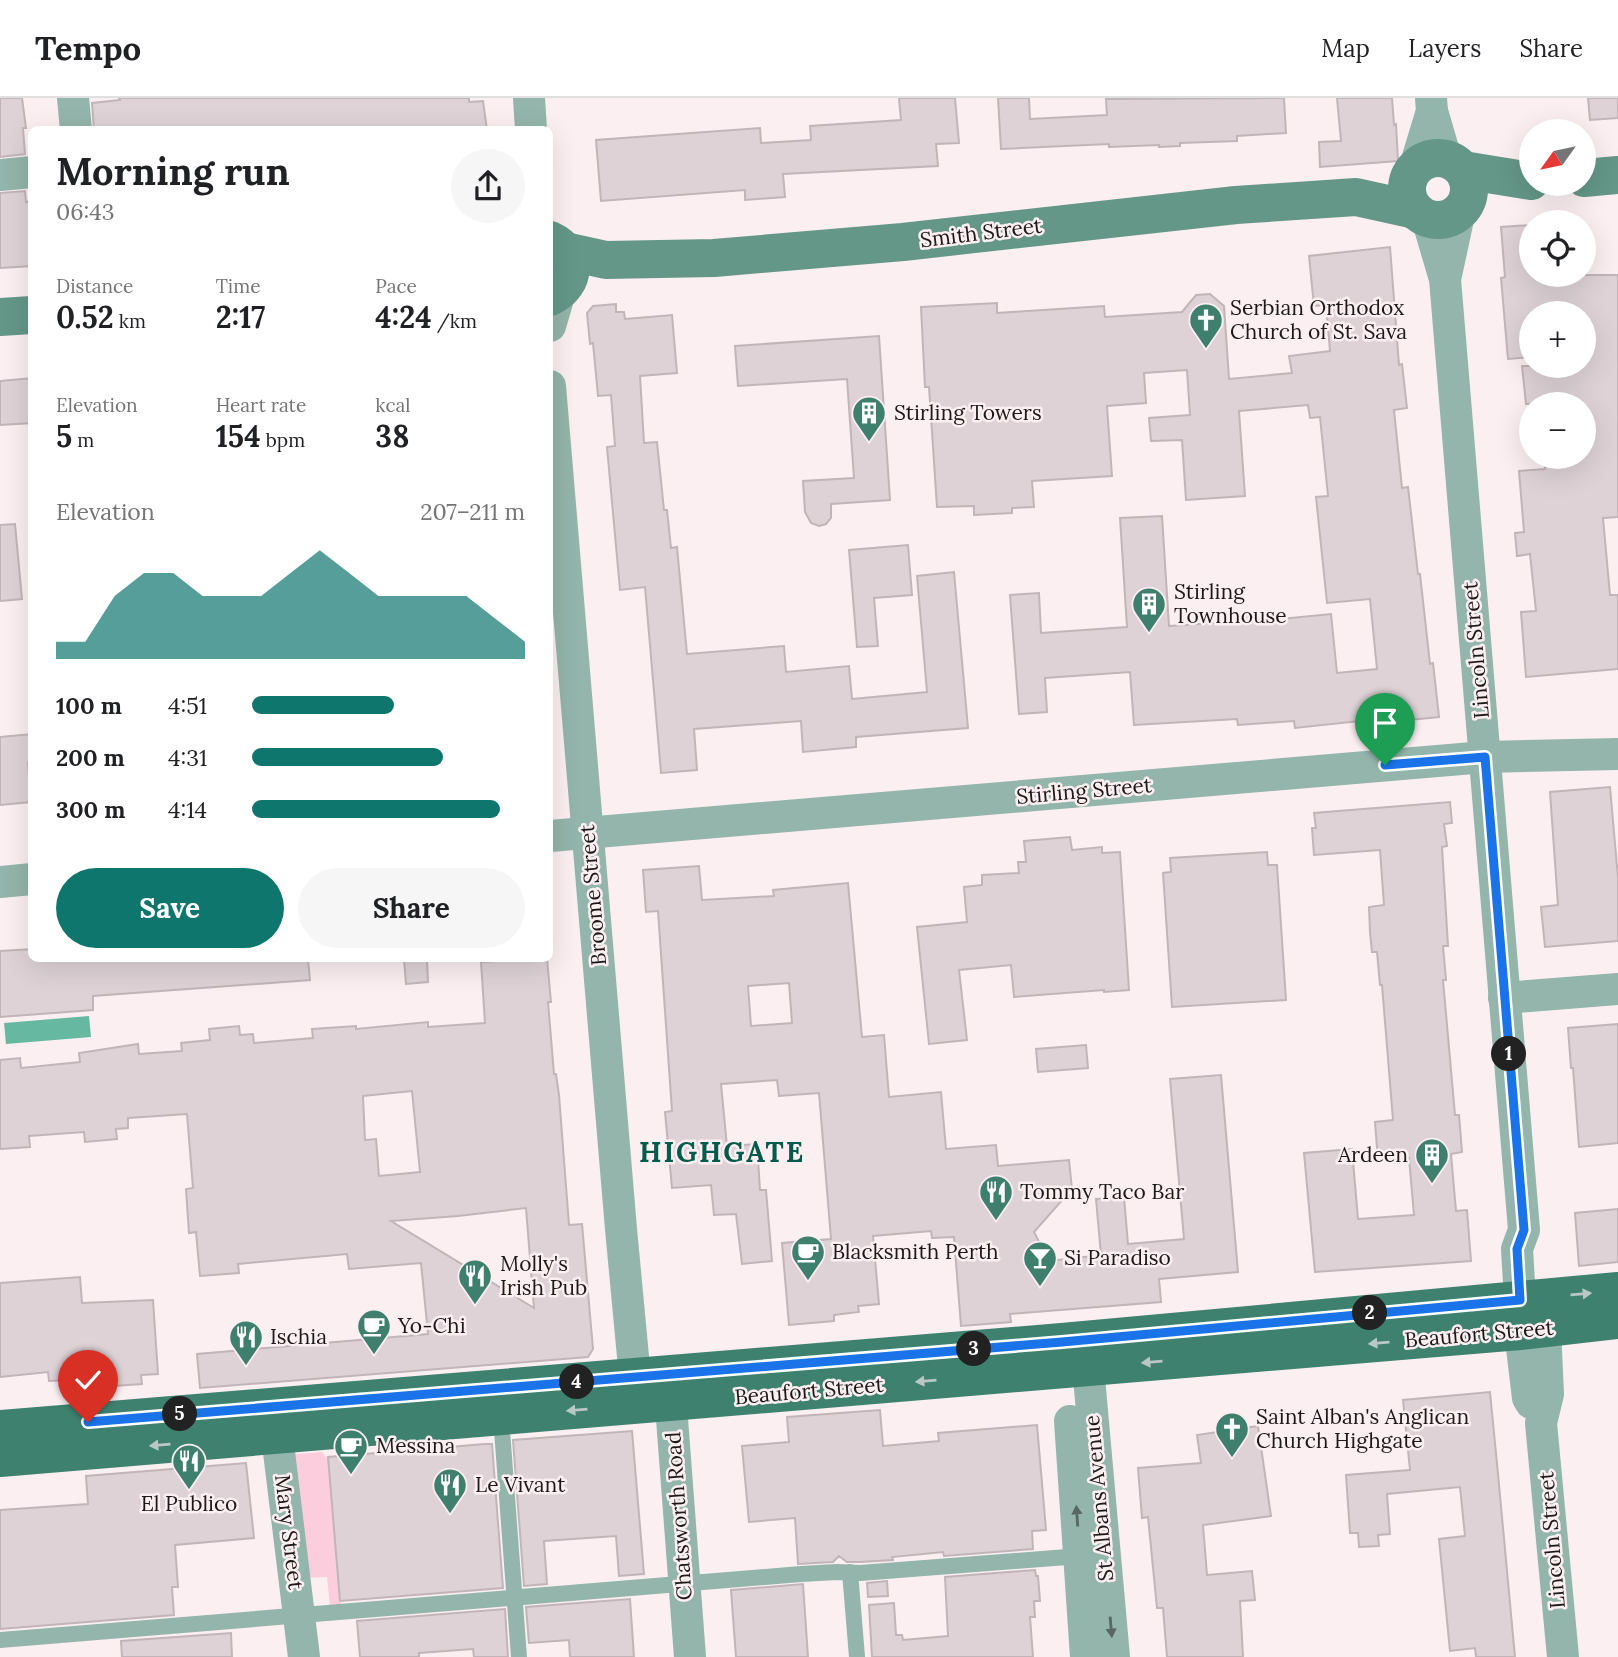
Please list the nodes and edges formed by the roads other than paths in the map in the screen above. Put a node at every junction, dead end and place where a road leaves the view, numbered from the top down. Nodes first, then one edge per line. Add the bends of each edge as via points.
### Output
1 (73, 98) edge
2 (529, 98) edge
3 (1431, 105) edge
4 (76, 126) edge
5 (531, 126) edge
6 (28, 172) edge
7 (0, 175) edge
8 (1618, 176) edge
9 (1596, 177) edge
10 (1519, 182) edge
11 (1438, 189) junction
12 (557, 280) edge
13 (28, 316) edge
14 (0, 317) edge
15 (553, 421) edge
16 (1618, 754) edge
17 (1485, 757) junction
18 (588, 833) junction
19 (553, 836) edge
20 (28, 879) edge
21 (0, 882) edge
22 (1618, 989) edge
23 (1504, 998) junction
24 (1618, 1291) edge
25 (1531, 1314) junction
26 (1618, 1320) edge
27 (1075, 1355) junction
28 (653, 1390) junction
29 (500, 1417) junction
30 (275, 1421) junction
31 (0, 1429) edge
32 (0, 1458) edge
33 (1080, 1556) junction
34 (850, 1572) junction
35 (684, 1584) junction
36 (514, 1598) junction
37 (300, 1615) junction
38 (0, 1640) edge
39 (304, 1657) edge
40 (519, 1657) edge
41 (690, 1657) edge
42 (857, 1657) edge
43 (1086, 1657) edge
44 (1114, 1657) edge
45 (1563, 1657) edge

1 - 4 street
2 - 5 street
3 - 11 street, Lincoln Street
6 - 7 street
8 - 9 street
10 - 11 street, Smith Street
11 - 12 street, Smith Street via 1157,212 714,258 606,260
11 - 17 street, Lincoln Street
13 - 14 street
15 - 18 street, Broome Street
16 - 17 street, Stirling Street
17 - 18 street, Stirling Street
17 - 23 street, Lincoln Street
18 - 19 street, Stirling Street
18 - 28 street, Broome Street
20 - 21 street
22 - 23 street
23 - 25 street, Lincoln Street via 1524,1230 1517,1249
25 -> 24 main road, Beaufort Street
25 - 26 main road, Beaufort Street
25 - 27 main road, Beaufort Street
25 - 45 street, Lincoln Street via 1548,1394 1541,1423
27 - 28 main road, Beaufort Street
33 -> 27 street, St Albans Avenue
27 -> 44 street, St Albans Avenue
28 -> 29 main road, Beaufort Street
28 - 30 main road, Beaufort Street
28 - 35 street, Chatsworth Road
29 - 30 main road, Beaufort Street
29 - 36 lane
30 - 31 main road, Beaufort Street
30 -> 32 main road, Beaufort Street
30 - 37 street, Mary Street
33 - 34 lane
33 - 43 street, St Albans Avenue
34 - 35 lane
34 - 42 lane
35 - 36 lane
35 - 41 street, Chatsworth Road
36 - 37 lane
36 - 40 lane
37 - 38 lane
37 - 39 street, Mary Street

